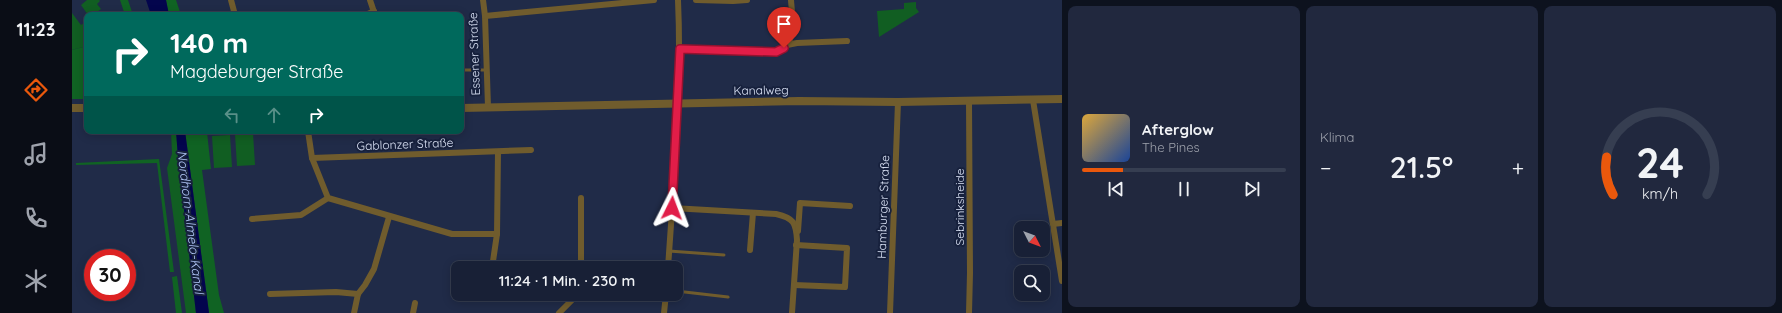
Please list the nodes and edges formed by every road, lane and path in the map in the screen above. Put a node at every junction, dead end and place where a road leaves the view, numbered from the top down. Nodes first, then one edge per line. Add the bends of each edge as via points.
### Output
1 (231, 0) edge
2 (370, 0) edge
3 (482, 0) edge
4 (654, 0) edge
5 (678, 0) edge
6 (696, 0) edge
7 (746, 0) edge
8 (791, 0) edge
9 (234, 12) edge
10 (374, 12) edge
11 (485, 16) junction
12 (847, 41) dead end
13 (787, 45) junction
14 (680, 49) junction
15 (464, 70) edge
16 (486, 70) junction
17 (1062, 99) edge
18 (1033, 100) junction
19 (969, 101) junction
20 (898, 102) junction
21 (678, 104) junction
22 (488, 107) junction
23 (72, 108) edge
24 (84, 108) edge
25 (464, 108) edge
26 (308, 134) edge
27 (531, 150) dead end
28 (498, 152) junction
29 (312, 158) junction
30 (328, 198) junction
31 (581, 198) dead end
32 (850, 206) dead end
33 (672, 208) junction
34 (753, 213) junction
35 (389, 217) junction
36 (252, 219) dead end
37 (1062, 223) edge
38 (1053, 224) junction
39 (497, 234) junction
40 (797, 243) junction
41 (750, 250) dead end
42 (669, 251) junction
43 (724, 255) dead end
44 (493, 261) edge
45 (581, 261) edge
46 (668, 261) edge
47 (1062, 281) edge
48 (794, 284) junction
49 (683, 292) edge
50 (270, 294) dead end
51 (358, 294) junction
52 (728, 297) dead end
53 (571, 301) edge
54 (665, 301) edge
55 (415, 303) dead end
56 (354, 313) edge
57 (413, 313) edge
58 (559, 313) edge
59 (664, 313) edge
60 (792, 313) edge
61 (890, 313) edge
62 (968, 313) edge

1 - 9 street
2 - 10 street
3 - 11 street, Essener Straße
4 - 11 street
5 - 14 street
6 - 7 street
8 - 13 street via 792,33
11 - 16 street, Essener Straße
12 - 13 street
13 - 14 street via 776,52
14 - 21 street
15 - 16 lane
16 - 22 street, Essener Straße
17 - 18 street, Kanalweg
18 - 19 street, Kanalweg
18 - 38 street
19 - 20 street, Kanalweg
19 - 62 street, Sebrinksheide
20 - 21 street, Kanalweg
20 - 61 street, Hamburger Straße
21 - 22 street, Kanalweg
21 - 33 street
22 - 25 street, Kanalweg
23 - 24 street
26 - 29 street
27 - 28 street, Gablonzer Straße
28 - 29 street, Gablonzer Straße
28 - 39 street
29 - 30 street
30 - 35 street
30 - 36 street via 301,215
31 - 45 street
32 - 40 street via 800,203
33 - 34 street
33 - 42 street
34 - 40 street via 776,214 793,221
34 - 41 street
35 - 39 street via 452,234
35 - 51 street via 374,270
37 - 38 street
38 - 47 street
39 - 44 street
40 - 48 street
40 - 48 street via 847,248 845,287
42 - 43 lane
42 - 46 street
48 - 60 street
49 - 52 lane
50 - 51 street
51 - 56 street
53 - 58 street
54 - 59 street
55 - 57 street

